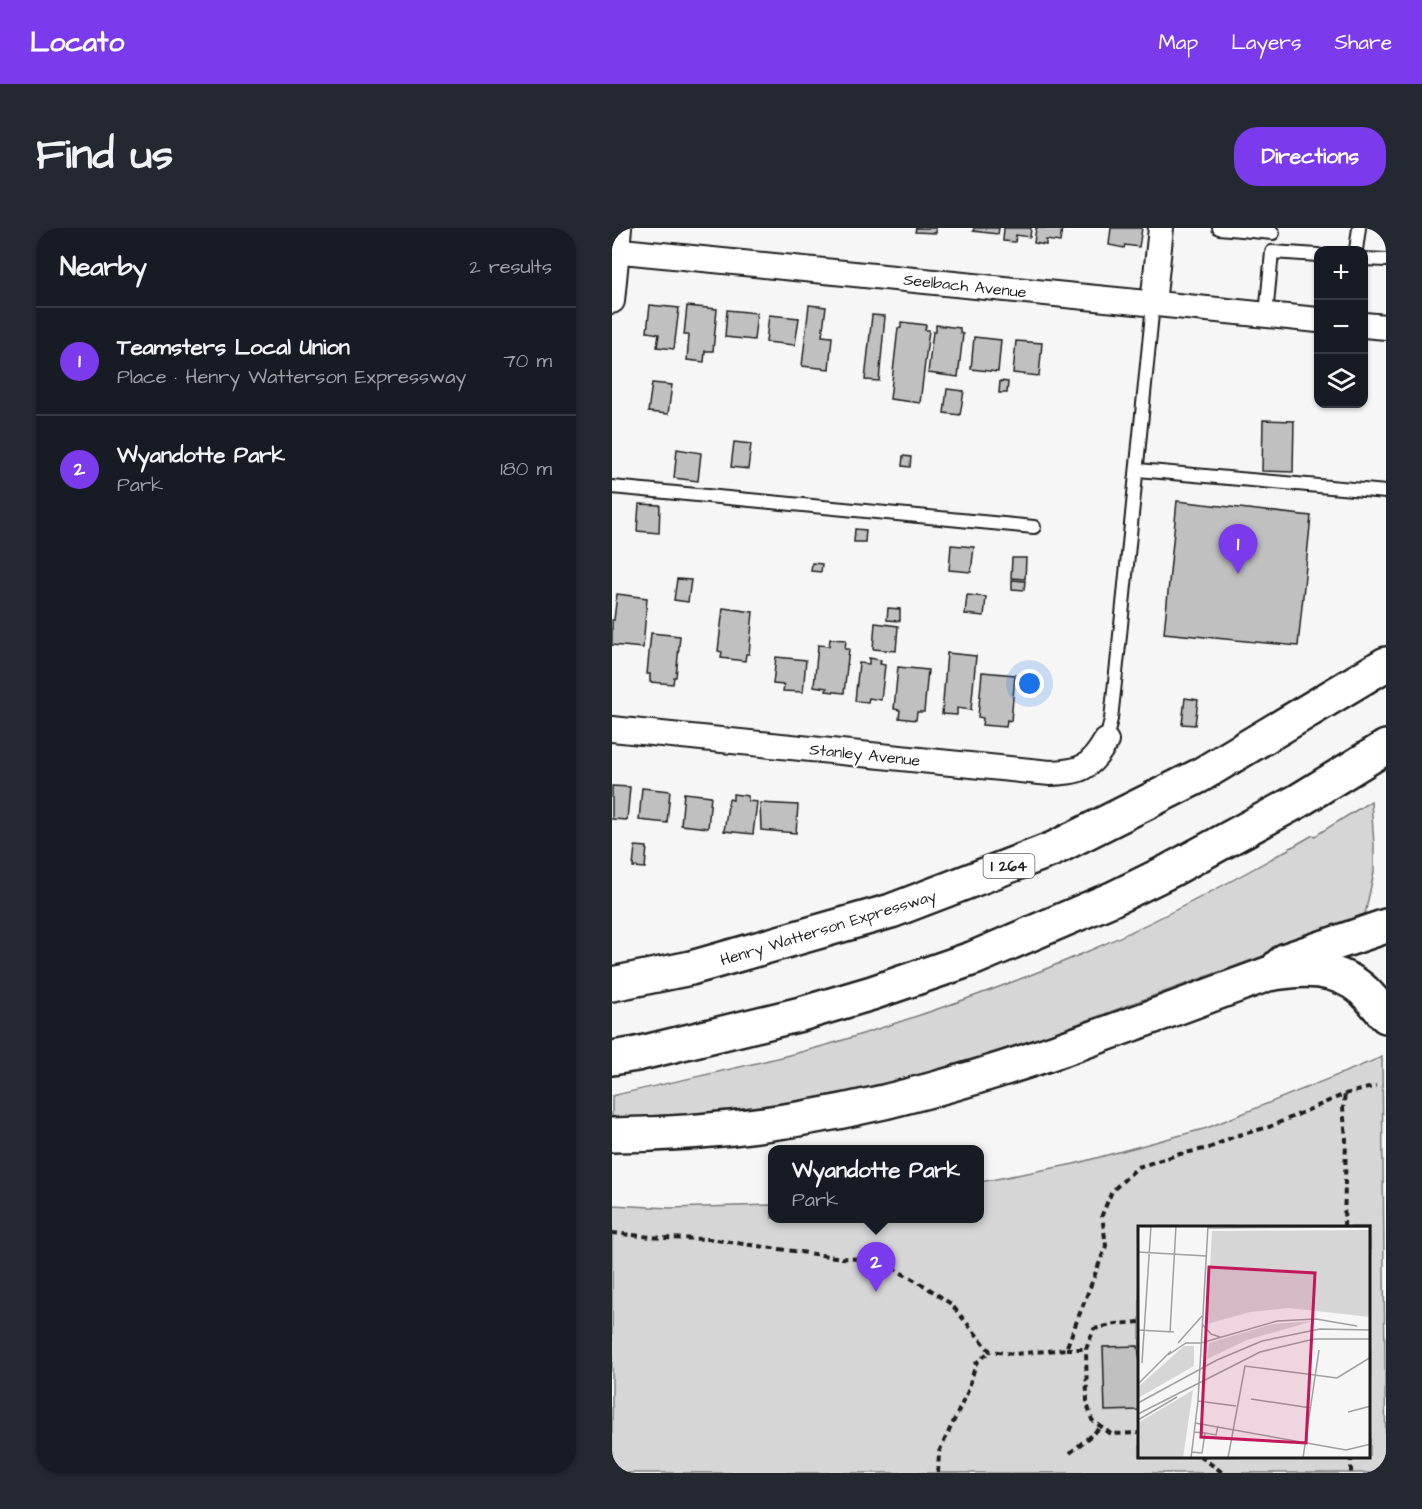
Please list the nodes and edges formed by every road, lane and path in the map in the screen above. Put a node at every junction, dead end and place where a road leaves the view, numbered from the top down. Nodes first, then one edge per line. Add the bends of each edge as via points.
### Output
1 (1161, 228) edge
2 (1219, 228) edge
3 (1359, 228) edge
4 (1274, 231) edge
5 (616, 243) edge
6 (1357, 246) edge
7 (1272, 252) junction
8 (1314, 255) edge
9 (1368, 259) edge
10 (1386, 260) edge
11 (612, 301) edge
12 (1153, 304) junction
13 (1266, 315) junction
14 (1314, 320) edge
15 (1368, 325) edge
16 (1386, 327) edge
17 (1138, 470) junction
18 (612, 487) edge
19 (1386, 492) edge
20 (1034, 528) dead end
21 (1380, 668) edge
22 (612, 729) edge
23 (1106, 741) joint
24 (1378, 752) edge
25 (1386, 926) edge
26 (1268, 974) junction
27 (612, 984) edge
28 (1386, 1016) edge
29 (612, 1058) edge
30 (1376, 1086) dead end
31 (1345, 1094) junction
32 (612, 1136) edge
33 (1344, 1226) edge
34 (612, 1233) edge
35 (1138, 1322) edge
36 (1066, 1348) junction
37 (1086, 1349) junction
38 (990, 1351) junction
39 (1101, 1427) junction
40 (1138, 1433) edge
41 (1070, 1453) dead end
42 (1203, 1458) edge
43 (938, 1473) edge
44 (1222, 1473) edge

1 - 12 street
2 - 4 lane
3 - 6 lane
4 - 7 lane
5 - 11 street
5 - 12 street, Seelbach Avenue
7 - 8 lane
7 - 13 lane
9 - 10 lane
12 - 13 street, Seelbach Avenue
12 - 17 lane
13 - 14 street, Seelbach Avenue
15 - 16 street
17 - 19 lane
17 - 23 lane
18 - 20 lane
21 - 27 highway, Henry Watterson Expressway / I 264 via 1199,776 1053,849 891,911 691,968
22 - 23 street, Stanley Avenue via 1050,773 1077,771 1097,756
24 - 29 highway via 1169,872 974,958 801,1014
25 - 26 highway via 1286,960
26 - 28 highway via 1298,969 1331,973 1353,982
26 - 32 highway via 996,1071 876,1104 724,1129
30 - 31 path
31 - 33 path
31 - 36 path via 1269,1127 1138,1167 1112,1191 1102,1215 1106,1246
34 - 38 path via 709,1239 878,1260 951,1304
35 - 37 path via 1094,1329
36 - 37 path
36 - 38 path via 1014,1354
37 - 39 path via 1087,1403 1092,1420
38 - 43 path via 976,1364 968,1391 939,1452
39 - 40 path via 1111,1434
39 - 41 path
42 - 44 path

